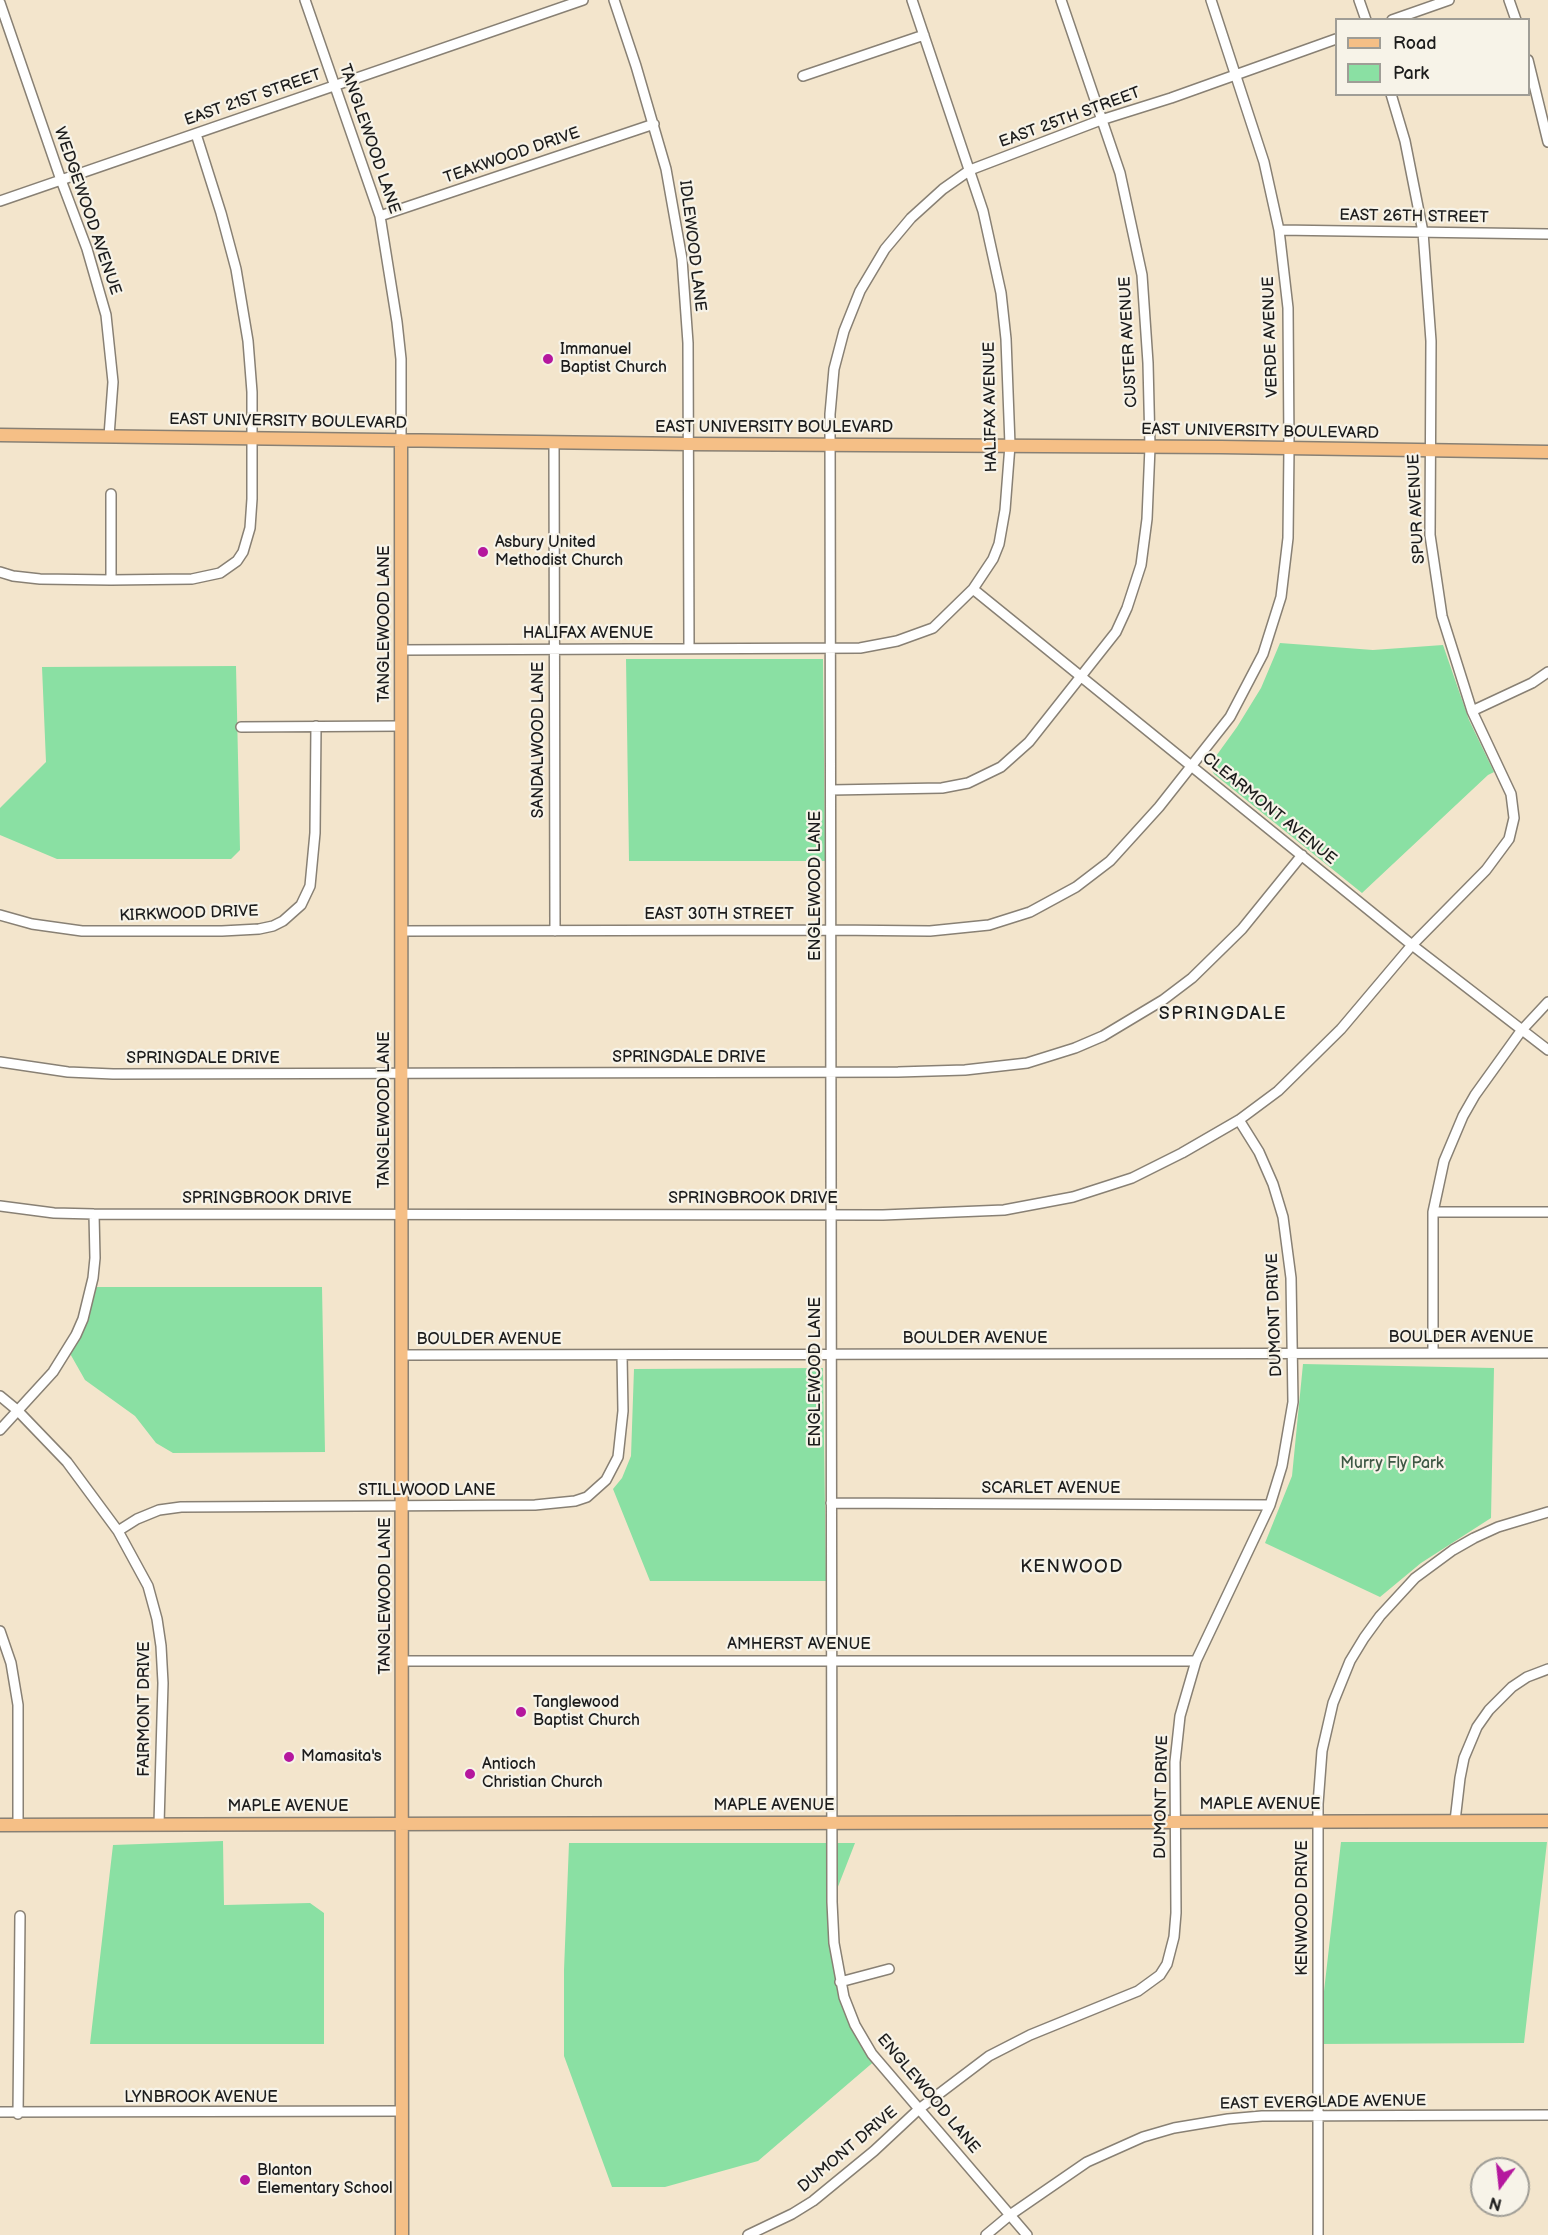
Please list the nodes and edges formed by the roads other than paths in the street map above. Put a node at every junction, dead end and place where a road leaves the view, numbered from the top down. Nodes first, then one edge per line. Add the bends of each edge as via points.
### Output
1 (305, 0) edge
2 (583, 0) edge
3 (614, 0) edge
4 (912, 0) edge
5 (1061, 0) edge
6 (1210, 0) edge
7 (1359, 0) edge
8 (1449, 0) edge
9 (1509, 0) edge
10 (0, 3) edge
11 (1365, 18) edge
12 (1398, 18) edge
13 (1515, 18) edge
14 (924, 35) junction
15 (1335, 39) edge
16 (1530, 68) edge
17 (1235, 74) junction
18 (803, 76) dead end
19 (334, 86) junction
20 (1392, 96) edge
21 (1101, 120) junction
22 (654, 124) junction
23 (196, 134) junction
24 (1548, 142) edge
25 (970, 170) junction
26 (61, 180) junction
27 (0, 201) edge
28 (380, 216) junction
29 (1279, 230) junction
30 (1423, 232) junction
31 (1548, 234) edge
32 (0, 435) edge
33 (109, 436) junction
34 (252, 438) junction
35 (401, 440) junction
36 (554, 442) junction
37 (689, 444) junction
38 (831, 444) junction
39 (1010, 446) junction
40 (1150, 447) junction
41 (1289, 448) junction
42 (1429, 450) junction
43 (1548, 452) edge
44 (111, 494) dead end
45 (0, 572) edge
46 (111, 580) junction
47 (973, 589) junction
48 (831, 647) junction
49 (689, 648) junction
50 (554, 649) junction
51 (401, 650) junction
52 (1548, 672) edge
53 (1081, 676) junction
54 (1472, 711) junction
55 (316, 726) junction
56 (401, 726) junction
57 (241, 727) dead end
58 (1192, 766) junction
59 (831, 790) junction
60 (1302, 855) junction
61 (0, 915) edge
62 (831, 930) junction
63 (401, 931) junction
64 (555, 931) junction
65 (1412, 945) junction
66 (1548, 1002) edge
67 (1521, 1031) junction
68 (1548, 1050) edge
69 (0, 1062) edge
70 (831, 1072) junction
71 (402, 1074) junction
72 (1239, 1120) junction
73 (0, 1206) edge
74 (1433, 1212) junction
75 (1548, 1212) edge
76 (94, 1214) junction
77 (402, 1214) junction
78 (831, 1214) junction
79 (1433, 1353) junction
80 (1548, 1353) edge
81 (1292, 1354) junction
82 (402, 1355) junction
83 (622, 1355) junction
84 (831, 1355) junction
85 (0, 1396) edge
86 (17, 1410) junction
87 (0, 1430) edge
88 (831, 1503) junction
89 (402, 1505) junction
90 (1270, 1505) junction
91 (1548, 1512) edge
92 (118, 1531) junction
93 (0, 1631) edge
94 (831, 1660) junction
95 (402, 1661) junction
96 (1196, 1661) junction
97 (1548, 1669) edge
98 (1455, 1821) junction
99 (1548, 1821) edge
100 (1176, 1822) junction
101 (1318, 1822) junction
102 (831, 1823) junction
103 (18, 1824) junction
104 (159, 1824) junction
105 (402, 1824) junction
106 (0, 1825) edge
107 (20, 1916) dead end
108 (889, 1970) dead end
109 (840, 1982) junction
110 (919, 2109) junction
111 (402, 2111) junction
112 (0, 2112) edge
113 (18, 2114) junction
114 (1548, 2115) edge
115 (1318, 2116) junction
116 (1010, 2215) junction
117 (402, 2235) edge
118 (748, 2235) edge
119 (986, 2235) edge
120 (1027, 2235) edge
121 (1318, 2235) edge

1 - 19 street, TANGLEWOOD LANE
2 - 19 street, EAST 21ST STREET
3 - 22 street, IDLEWOOD LANE
4 - 14 street, HALIFAX AVENUE
5 - 21 street, CUSTER AVENUE
6 - 17 street, VERDE AVENUE
7 - 11 street
8 - 12 street
9 - 13 street
10 - 26 street, WEDGEWOOD AVENUE
14 - 18 street
14 - 25 street, HALIFAX AVENUE
15 - 17 street, EAST 25TH STREET
16 - 24 street
17 - 21 street, EAST 25TH STREET
17 - 29 street, VERDE AVENUE via 1264,162
19 - 23 street, EAST 21ST STREET
19 - 28 street, TANGLEWOOD LANE
20 - 30 street, SPUR AVENUE
21 - 25 street, EAST 25TH STREET
21 - 40 street, CUSTER AVENUE via 1120,173 1142,275
22 - 28 street, TEAKWOOD DRIVE
22 - 37 street, IDLEWOOD LANE via 682,259
23 - 26 street, EAST 21ST STREET
23 - 34 street via 242,299 249,351
25 - 38 street, EAST 25TH STREET via 911,218 885,249 860,291 834,369
25 - 39 street, HALIFAX AVENUE via 1001,293
26 - 27 street, EAST 21ST STREET
26 - 33 street, WEDGEWOOD AVENUE via 106,315 112,382
28 - 35 street, TANGLEWOOD LANE via 400,350
29 - 30 street, EAST 26TH STREET
29 - 41 street, VERDE AVENUE via 1288,308
30 - 31 street, EAST 26TH STREET
30 - 42 street, SPUR AVENUE via 1431,341
32 - 33 main road, EAST UNIVERSITY BOULEVARD
33 - 34 main road, EAST UNIVERSITY BOULEVARD
34 - 35 main road, EAST UNIVERSITY BOULEVARD
34 - 46 street via 250,528 237,561 220,573 192,579
35 - 36 main road, EAST UNIVERSITY BOULEVARD
35 - 51 main road, TANGLEWOOD LANE
36 - 37 main road, EAST UNIVERSITY BOULEVARD
36 - 50 street, SANDALWOOD LANE
37 - 38 main road, EAST UNIVERSITY BOULEVARD
37 - 49 street, IDLEWOOD LANE
38 - 39 main road, EAST UNIVERSITY BOULEVARD
38 - 48 street, ENGLEWOOD LANE
39 - 40 main road, EAST UNIVERSITY BOULEVARD
39 - 47 street, HALIFAX AVENUE via 999,544
40 - 41 main road, EAST UNIVERSITY BOULEVARD
40 - 53 street, CUSTER AVENUE via 1141,565 1116,632
41 - 42 main road, EAST UNIVERSITY BOULEVARD
41 - 58 street, VERDE AVENUE via 1288,538 1281,597 1263,654 1230,717
42 - 43 main road, EAST UNIVERSITY BOULEVARD
42 - 54 street, SPUR AVENUE via 1430,535 1443,616
44 - 46 street
45 - 46 street via 40,579
47 - 48 street, HALIFAX AVENUE via 933,628 888,643 860,648
47 - 53 street, CLEARMONT AVENUE
48 - 49 street, HALIFAX AVENUE
48 - 59 street, ENGLEWOOD LANE
49 - 50 street, HALIFAX AVENUE
50 - 51 street, HALIFAX AVENUE
50 - 64 street, SANDALWOOD LANE
51 - 56 main road, TANGLEWOOD LANE
52 - 54 street
53 - 58 street, CLEARMONT AVENUE
53 - 59 street, CUSTER AVENUE via 1029,742 987,775 942,788
54 - 65 street, SPUR AVENUE via 1511,794 1513,828 1501,853
55 - 56 street
55 - 57 street
55 - 61 street, KIRKWOOD DRIVE via 315,833 310,886 301,905 284,921 259,929 222,931 93,931 54,928
56 - 63 main road, TANGLEWOOD LANE
58 - 60 street, CLEARMONT AVENUE
58 - 62 street, EAST 30TH STREET via 1110,861 1076,887 1030,912 960,929
59 - 62 street, ENGLEWOOD LANE
60 - 65 street, CLEARMONT AVENUE
60 - 70 street, SPRINGDALE DRIVE via 1215,957 1163,1000 1103,1036 1053,1056 994,1067
62 - 64 street, EAST 30TH STREET
62 - 70 street, ENGLEWOOD LANE
63 - 64 street, EAST 30TH STREET
63 - 71 main road, TANGLEWOOD LANE
65 - 67 street, CLEARMONT AVENUE
65 - 72 street, SPRINGBROOK DRIVE via 1307,1064
66 - 67 street
67 - 68 street, CLEARMONT AVENUE
67 - 74 street via 1463,1116 1444,1161
69 - 71 street, SPRINGDALE DRIVE via 102,1074
70 - 71 street, SPRINGDALE DRIVE
70 - 78 street, ENGLEWOOD LANE
71 - 77 main road, TANGLEWOOD LANE
72 - 78 street, SPRINGBROOK DRIVE via 1132,1178 1073,1197 958,1214
72 - 81 street, DUMONT DRIVE via 1259,1152 1282,1217 1291,1278
73 - 76 street, SPRINGBROOK DRIVE
74 - 75 street
74 - 79 street
76 - 77 street, SPRINGBROOK DRIVE
76 - 86 street via 93,1278 83,1319 53,1372
77 - 78 street, SPRINGBROOK DRIVE
77 - 82 main road, TANGLEWOOD LANE
78 - 84 street, ENGLEWOOD LANE
79 - 80 street, BOULDER AVENUE
79 - 81 street, BOULDER AVENUE
81 - 84 street, BOULDER AVENUE
81 - 90 street, DUMONT DRIVE via 1293,1402 1282,1466
82 - 83 street, BOULDER AVENUE
82 - 89 main road, TANGLEWOOD LANE
83 - 84 street, BOULDER AVENUE
83 - 89 street, STILLWOOD LANE via 618,1456 606,1480 587,1497 564,1504
84 - 88 street, ENGLEWOOD LANE
85 - 86 street, FAIRMONT DRIVE
86 - 87 street
86 - 92 street, FAIRMONT DRIVE via 67,1462
88 - 90 street, SCARLET AVENUE
88 - 94 street, ENGLEWOOD LANE
89 - 92 street, STILLWOOD LANE via 181,1507 159,1510
89 - 95 main road, TANGLEWOOD LANE
90 - 96 street, DUMONT DRIVE
91 - 101 street, KENWOOD DRIVE via 1498,1527 1453,1550 1415,1578 1374,1624 1350,1661 1333,1703 1322,1751
92 - 104 street, FAIRMONT DRIVE via 148,1586 158,1619 163,1683
93 - 103 street via 11,1663 18,1705
94 - 95 street, AMHERST AVENUE
94 - 96 street, AMHERST AVENUE
94 - 102 street, ENGLEWOOD LANE
95 - 105 main road, TANGLEWOOD LANE
96 - 100 street, DUMONT DRIVE via 1180,1716 1175,1762
97 - 98 street via 1512,1687 1477,1727 1464,1758
98 - 99 main road, MAPLE AVENUE
98 - 101 main road, MAPLE AVENUE
100 - 101 main road, MAPLE AVENUE
100 - 102 main road, MAPLE AVENUE
100 - 110 street, DUMONT DRIVE via 1174,1937 1160,1975 1138,1991 1004,2047
101 - 115 street, KENWOOD DRIVE
102 - 105 main road, MAPLE AVENUE
102 - 109 street, ENGLEWOOD LANE via 834,1943
103 - 104 main road, MAPLE AVENUE
103 - 106 main road, MAPLE AVENUE
104 - 105 main road, MAPLE AVENUE
105 - 111 main road, TANGLEWOOD LANE
107 - 113 street
108 - 109 street
109 - 110 street, ENGLEWOOD LANE via 855,2025 872,2054
110 - 116 street, ENGLEWOOD LANE
110 - 118 street, DUMONT DRIVE via 813,2201
111 - 113 street, LYNBROOK AVENUE
111 - 117 main road, TANGLEWOOD LANE
112 - 113 street, LYNBROOK AVENUE
114 - 115 street, EAST EVERGLADE AVENUE
115 - 116 street, EAST EVERGLADE AVENUE via 1228,2119 1143,2137 1087,2162
115 - 121 street, KENWOOD DRIVE
116 - 119 street, EAST EVERGLADE AVENUE
116 - 120 street, ENGLEWOOD LANE

